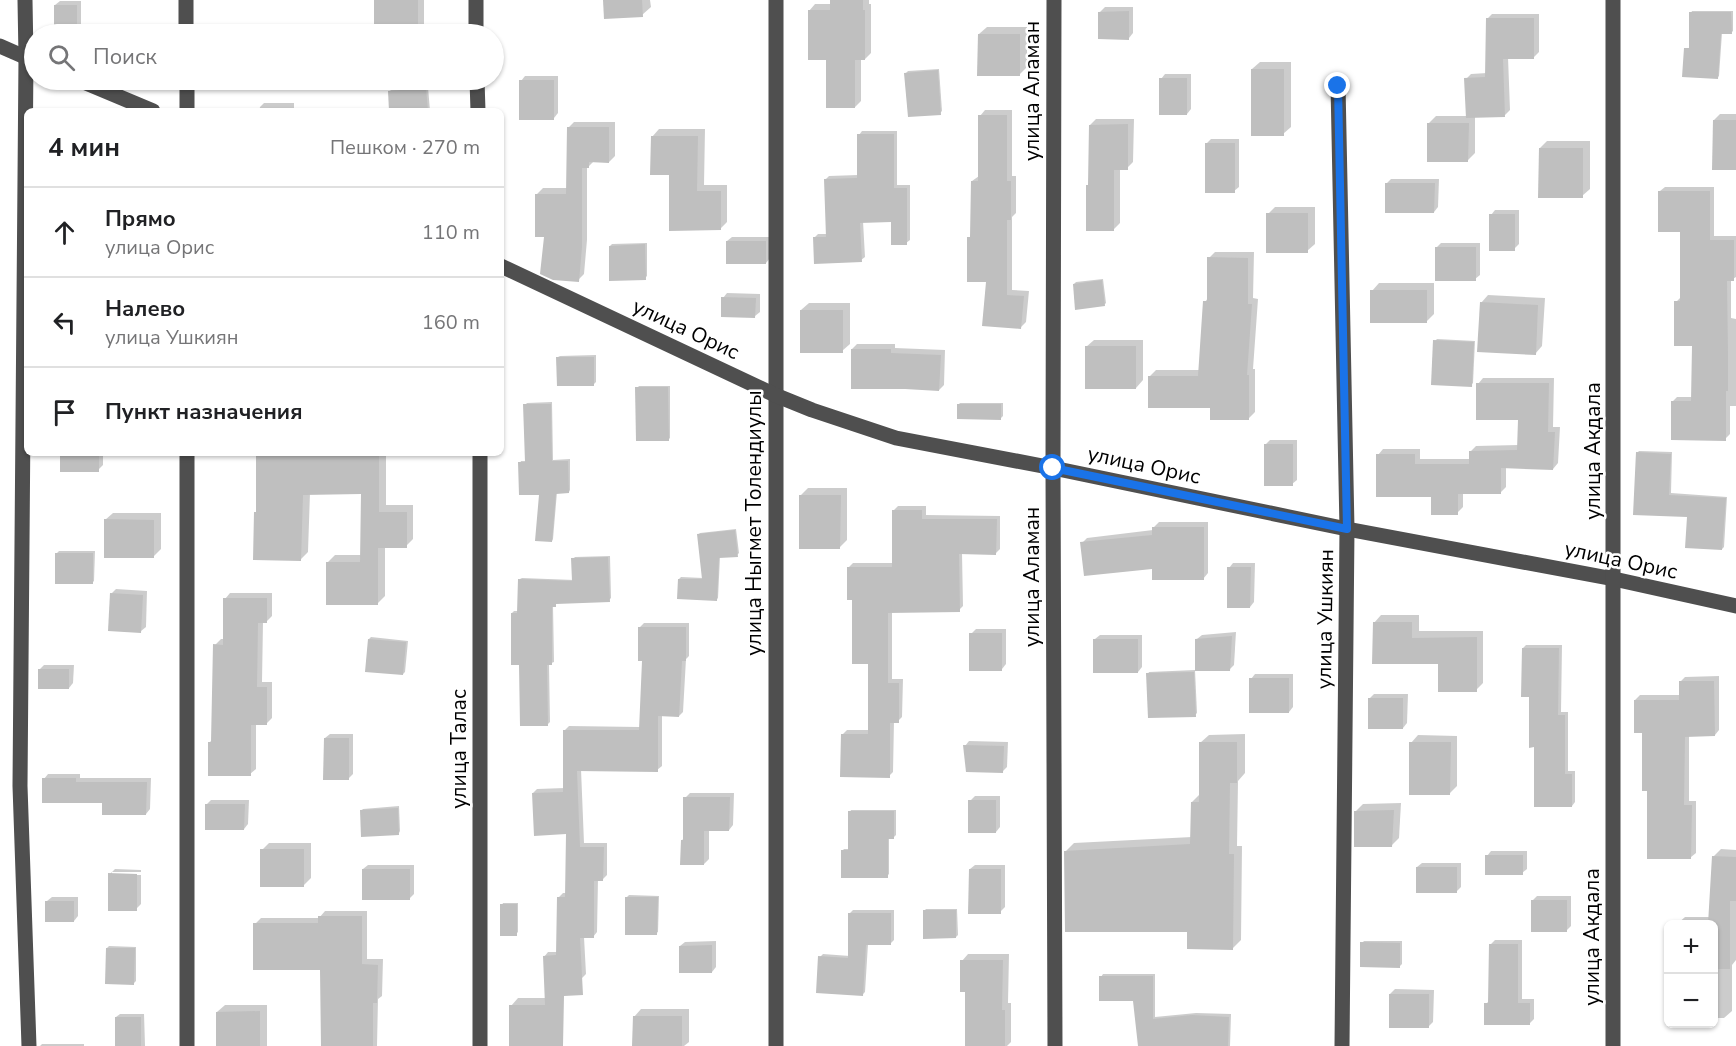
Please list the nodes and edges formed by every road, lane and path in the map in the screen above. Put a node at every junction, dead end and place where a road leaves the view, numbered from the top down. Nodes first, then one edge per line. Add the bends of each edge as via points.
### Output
1 (25, 0) edge
2 (186, 0) edge
3 (476, 0) edge
4 (776, 0) edge
5 (1054, 0) edge
6 (1613, 0) edge
7 (27, 24) edge
8 (186, 24) edge
9 (476, 24) edge
10 (0, 46) edge
11 (24, 56) edge
12 (1338, 86) dead end
13 (30, 90) edge
14 (103, 90) edge
15 (187, 90) edge
16 (477, 90) edge
17 (29, 108) edge
18 (146, 108) edge
19 (187, 108) edge
20 (478, 108) edge
21 (504, 267) edge
22 (775, 394) junction
23 (25, 456) edge
24 (187, 456) edge
25 (480, 456) edge
26 (1053, 468) junction
27 (1347, 529) junction
28 (1614, 579) junction
29 (1736, 606) edge
30 (29, 1046) edge
31 (187, 1046) edge
32 (480, 1046) edge
33 (776, 1046) edge
34 (1055, 1046) edge
35 (1342, 1046) edge
36 (1613, 1046) edge

1 - 7 street
2 - 8 street
3 - 9 street
4 - 22 street, улица Ныгмет Толендиулы
5 - 26 street, улица Аламан
6 - 28 street, улица Акдала
10 - 11 street
12 - 27 street, улица Ушкиян
13 - 17 street
14 - 18 street
15 - 19 street
16 - 20 street
21 - 22 street, улица Орис
22 - 26 street, улица Орис via 896,438
22 - 33 street, улица Ныгмет Толендиулы
23 - 30 street via 20,786
24 - 31 street
25 - 32 street, улица Талас
26 - 27 street, улица Орис
26 - 34 street, улица Аламан
27 - 28 street, улица Орис
27 - 35 street, улица Ушкиян
28 - 29 street, улица Орис
28 - 36 street, улица Акдала

